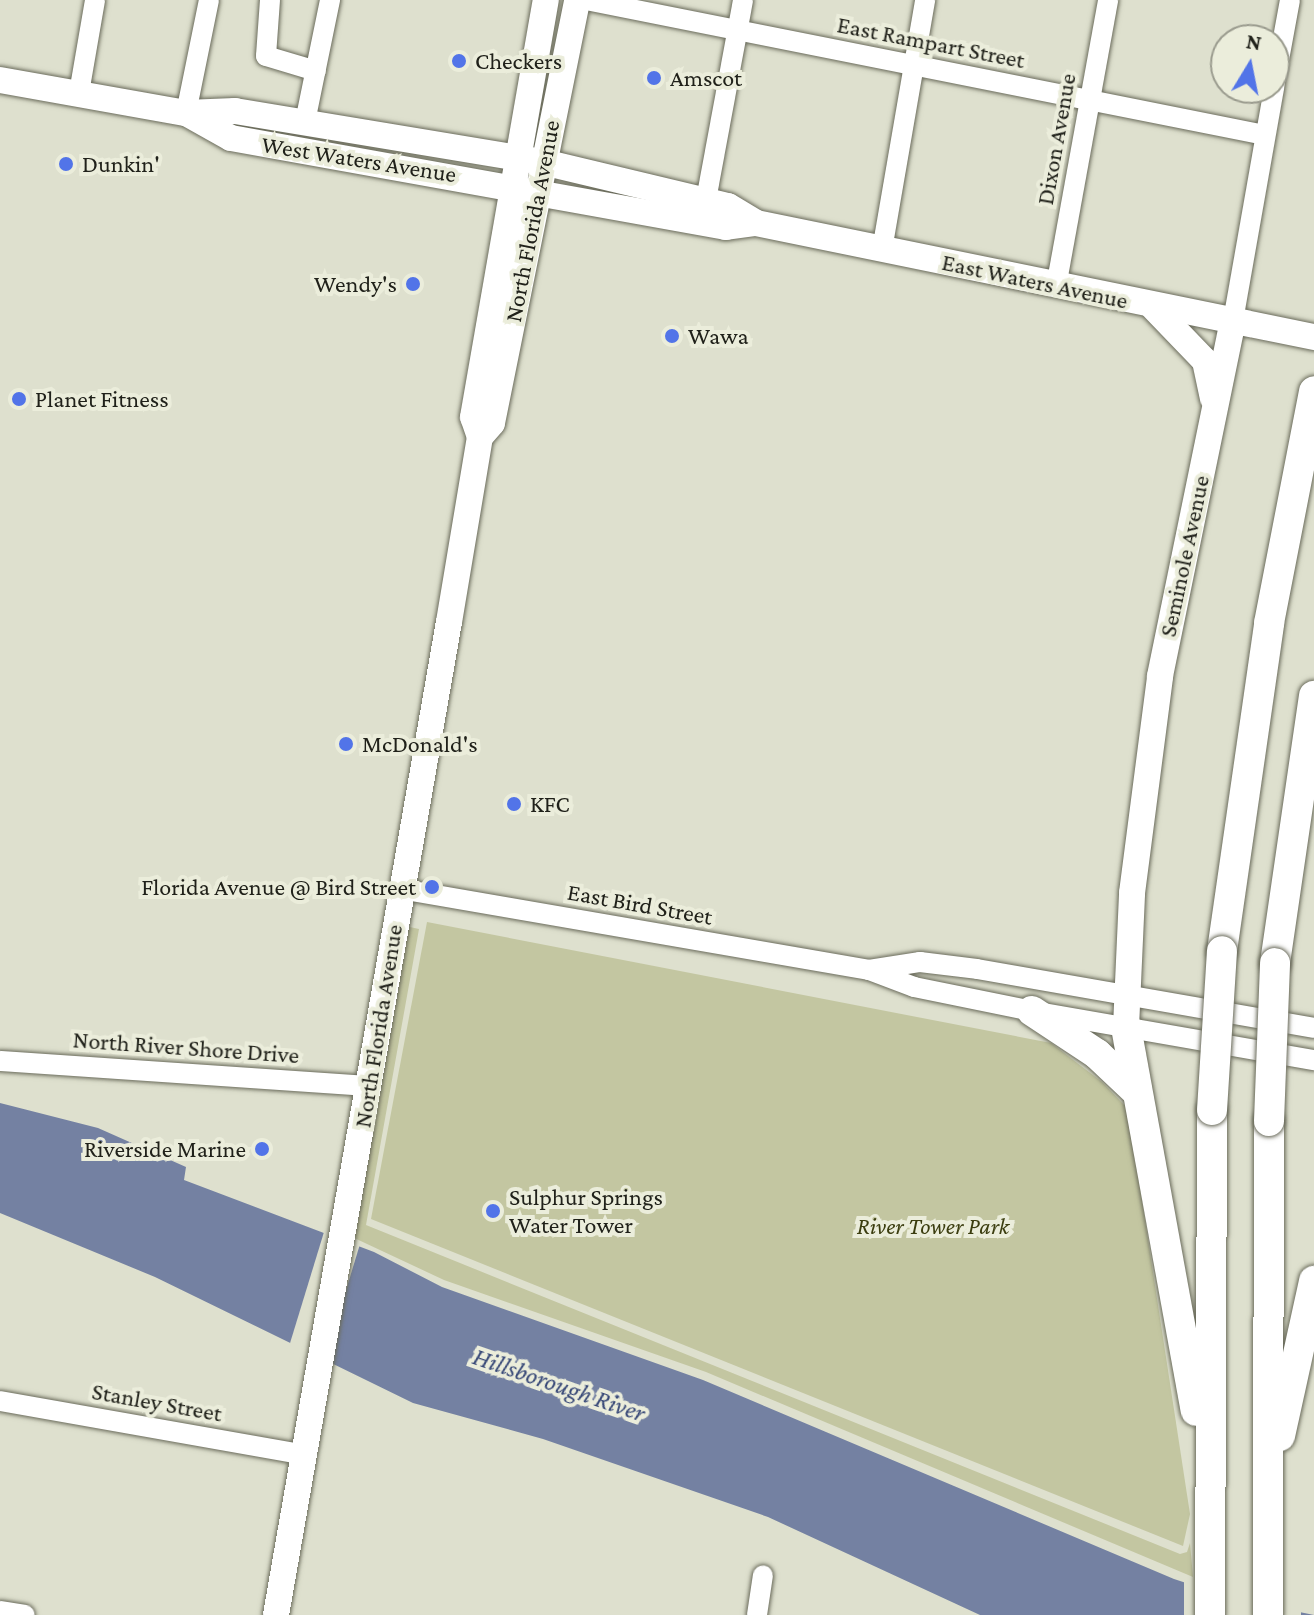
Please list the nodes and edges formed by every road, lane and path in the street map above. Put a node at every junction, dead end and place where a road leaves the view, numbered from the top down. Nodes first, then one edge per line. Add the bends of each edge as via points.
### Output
1 (95, 0) edge
2 (209, 0) edge
3 (270, 0) edge
4 (330, 0) edge
5 (546, 0) edge
6 (577, 0) edge
7 (586, 0) edge
8 (743, 0) edge
9 (925, 0) edge
10 (1108, 0) edge
11 (1290, 0) edge
12 (1286, 24) edge
13 (737, 31) junction
14 (914, 65) junction
15 (316, 71) junction
16 (0, 80) edge
17 (79, 93) junction
18 (1090, 100) junction
19 (1271, 104) edge
20 (186, 113) junction
21 (305, 122) junction
22 (1265, 135) junction
23 (530, 160) junction
24 (525, 187) junction
25 (706, 200) junction
26 (756, 223) junction
27 (882, 250) junction
28 (1056, 287) junction
29 (1150, 305) junction
30 (1233, 321) junction
31 (1314, 337) edge
32 (1313, 393) edge
33 (1215, 407) junction
34 (1314, 696) edge
35 (401, 889) junction
36 (869, 970) junction
37 (1124, 994) junction
38 (1032, 1011) junction
39 (1126, 1027) junction
40 (1314, 1028) edge
41 (1314, 1060) edge
42 (0, 1061) edge
43 (369, 1086) junction
44 (1134, 1089) junction
45 (1314, 1281) edge
46 (0, 1401) edge
47 (305, 1455) junction
48 (1208, 1470) junction
49 (1267, 1493) junction
50 (763, 1575) dead end
51 (0, 1611) edge
52 (25, 1615) edge
53 (276, 1615) edge
54 (757, 1615) edge
55 (1210, 1615) edge
56 (1268, 1615) edge

1 - 17 street
2 - 20 street
3 - 15 street via 266,56
4 - 15 street
5 - 23 main road, North Florida Avenue
6 - 23 main road, North Florida Avenue
7 - 13 street, East Rampart Street
8 - 13 street
9 - 14 street
10 - 18 street, Dixon Avenue
11 - 12 street, Seminole Avenue
13 - 14 street, East Rampart Street
13 - 25 street
14 - 18 street, East Rampart Street
14 - 27 street
15 - 21 street
16 - 17 main road, West Waters Avenue
17 - 20 main road, West Waters Avenue
18 - 22 street, East Rampart Street
18 - 28 street, Dixon Avenue
19 - 22 street, Seminole Avenue
20 - 21 main road, West Waters Avenue via 235,111
20 - 24 main road, West Waters Avenue via 231,138
21 - 23 main road, West Waters Avenue
22 - 30 street, Seminole Avenue
23 - 24 main road, North Florida Avenue
23 - 25 main road, East Waters Avenue
24 - 26 main road, East Waters Avenue via 726,227
24 - 35 main road, North Florida Avenue via 473,417 480,437
25 - 26 main road, East Waters Avenue
26 - 27 main road, East Waters Avenue
27 - 28 main road, East Waters Avenue
28 - 29 main road, East Waters Avenue
29 - 30 main road, East Waters Avenue
29 - 33 main road via 1205,361
30 - 31 main road, East Waters Avenue
30 - 33 main road, Seminole Avenue
32 - 48 highway, bridge via 1269,623 1222,951 1212,1110
33 - 37 main road, Seminole Avenue via 1160,676
34 - 49 highway, bridge via 1275,963
35 - 36 street, East Bird Street
35 - 43 main road, North Florida Avenue
36 - 37 street, East Bird Street via 920,962
36 - 38 street, East Bird Street via 914,987
37 - 39 main road, Seminole Avenue
37 - 40 street, East Bird Street
38 - 39 street, East Bird Street
38 - 44 highway via 1097,1054
39 - 41 street, East Bird Street
39 - 44 highway
42 - 43 street, North River Shore Drive
43 - 47 main road, North Florida Avenue
44 - 48 highway
45 - 49 highway
46 - 47 street, Stanley Street
47 - 53 main road, North Florida Avenue
48 - 55 highway
49 - 56 highway
50 - 54 street
51 - 52 street

